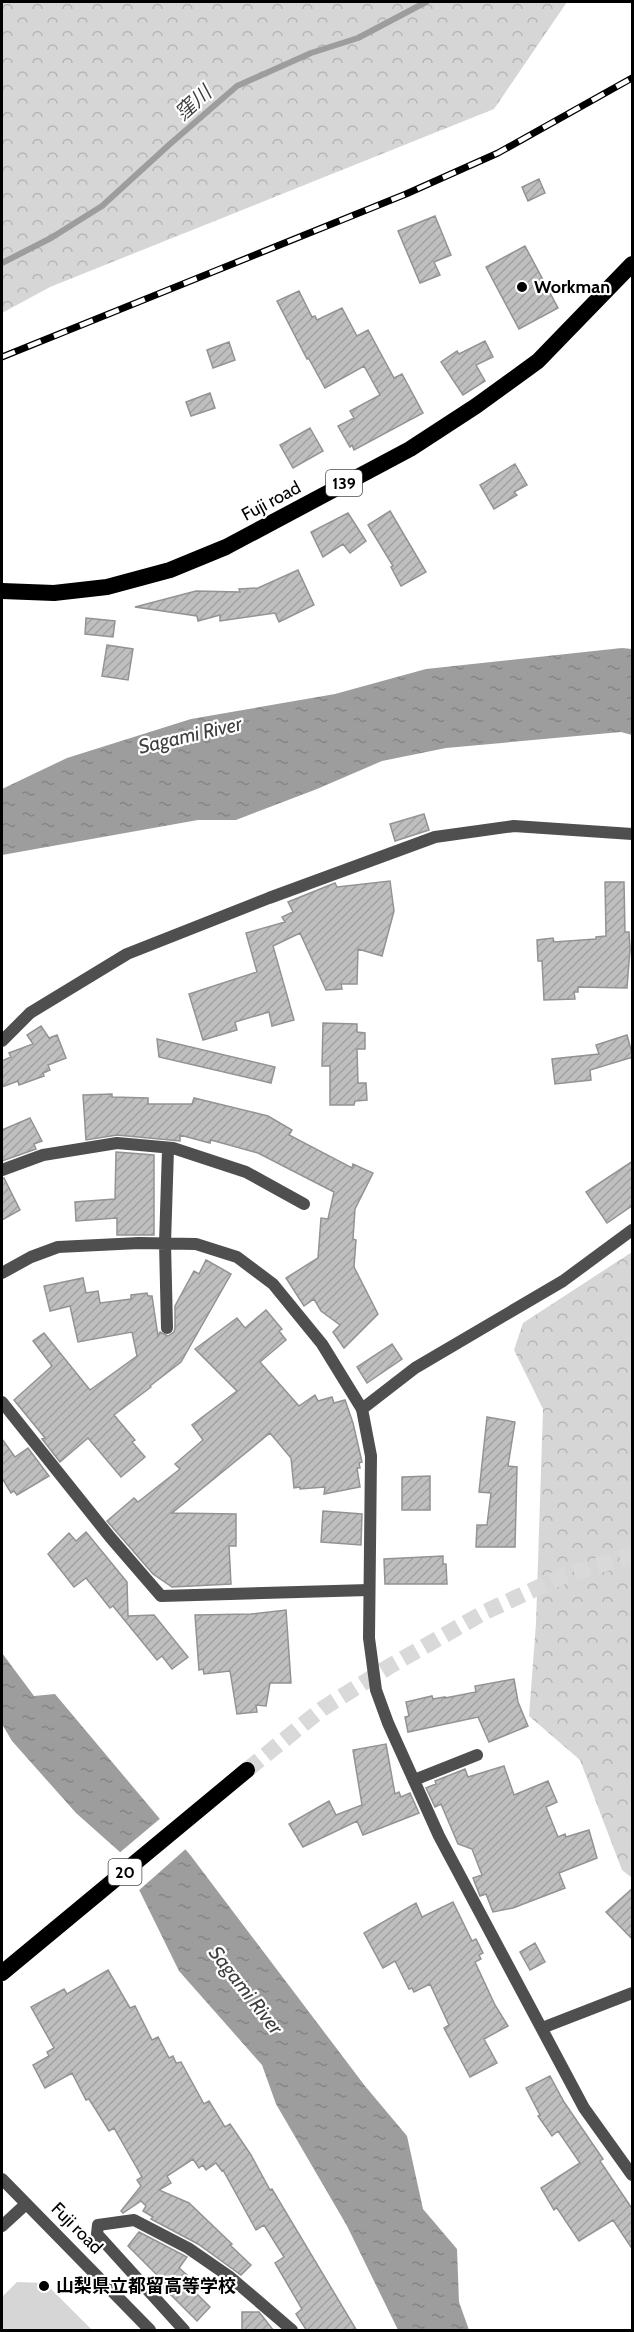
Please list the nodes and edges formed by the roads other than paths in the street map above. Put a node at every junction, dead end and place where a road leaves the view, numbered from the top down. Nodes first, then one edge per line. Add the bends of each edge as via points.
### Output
1 (633, 264) edge
2 (2, 591) edge
3 (633, 834) edge
4 (2, 1041) edge
5 (168, 1149) junction
6 (2, 1170) edge
7 (304, 1204) dead end
8 (633, 1230) edge
9 (165, 1243) junction
10 (2, 1273) edge
11 (167, 1328) dead end
12 (2, 1402) edge
13 (362, 1409) junction
14 (369, 1590) junction
15 (477, 1755) dead end
16 (247, 1770) tunnel mouth
17 (414, 1780) junction
18 (2, 1974) edge
19 (633, 1993) edge
20 (542, 2028) junction
21 (633, 2175) edge
22 (2, 2179) edge
23 (26, 2204) junction
24 (2, 2226) edge
25 (150, 2331) edge
26 (184, 2331) edge
27 (292, 2331) edge

1 - 2 highway, Fuji road / 139 via 538,361 476,406 410,449 226,547 170,570 107,587 54,593
3 - 4 street via 514,826 435,837 127,954 30,1013
5 - 6 street via 117,1143 43,1155
5 - 7 street via 246,1172
5 - 9 street
8 - 13 street via 563,1281 416,1368
9 - 10 street via 58,1247
9 - 11 street
9 - 13 street via 196,1244 237,1257 273,1284 322,1344
12 - 14 street via 162,1596
13 - 14 street via 371,1456
14 - 17 street via 369,1638 376,1690
15 - 17 street
16 - 18 highway, 20
17 - 20 street via 439,1836
19 - 20 street
20 - 21 street via 584,2108
22 - 23 street, Fuji road
23 - 24 street
23 - 25 street, Fuji road
26 - 27 street via 96,2234 98,2225 134,2220 188,2248 230,2277

